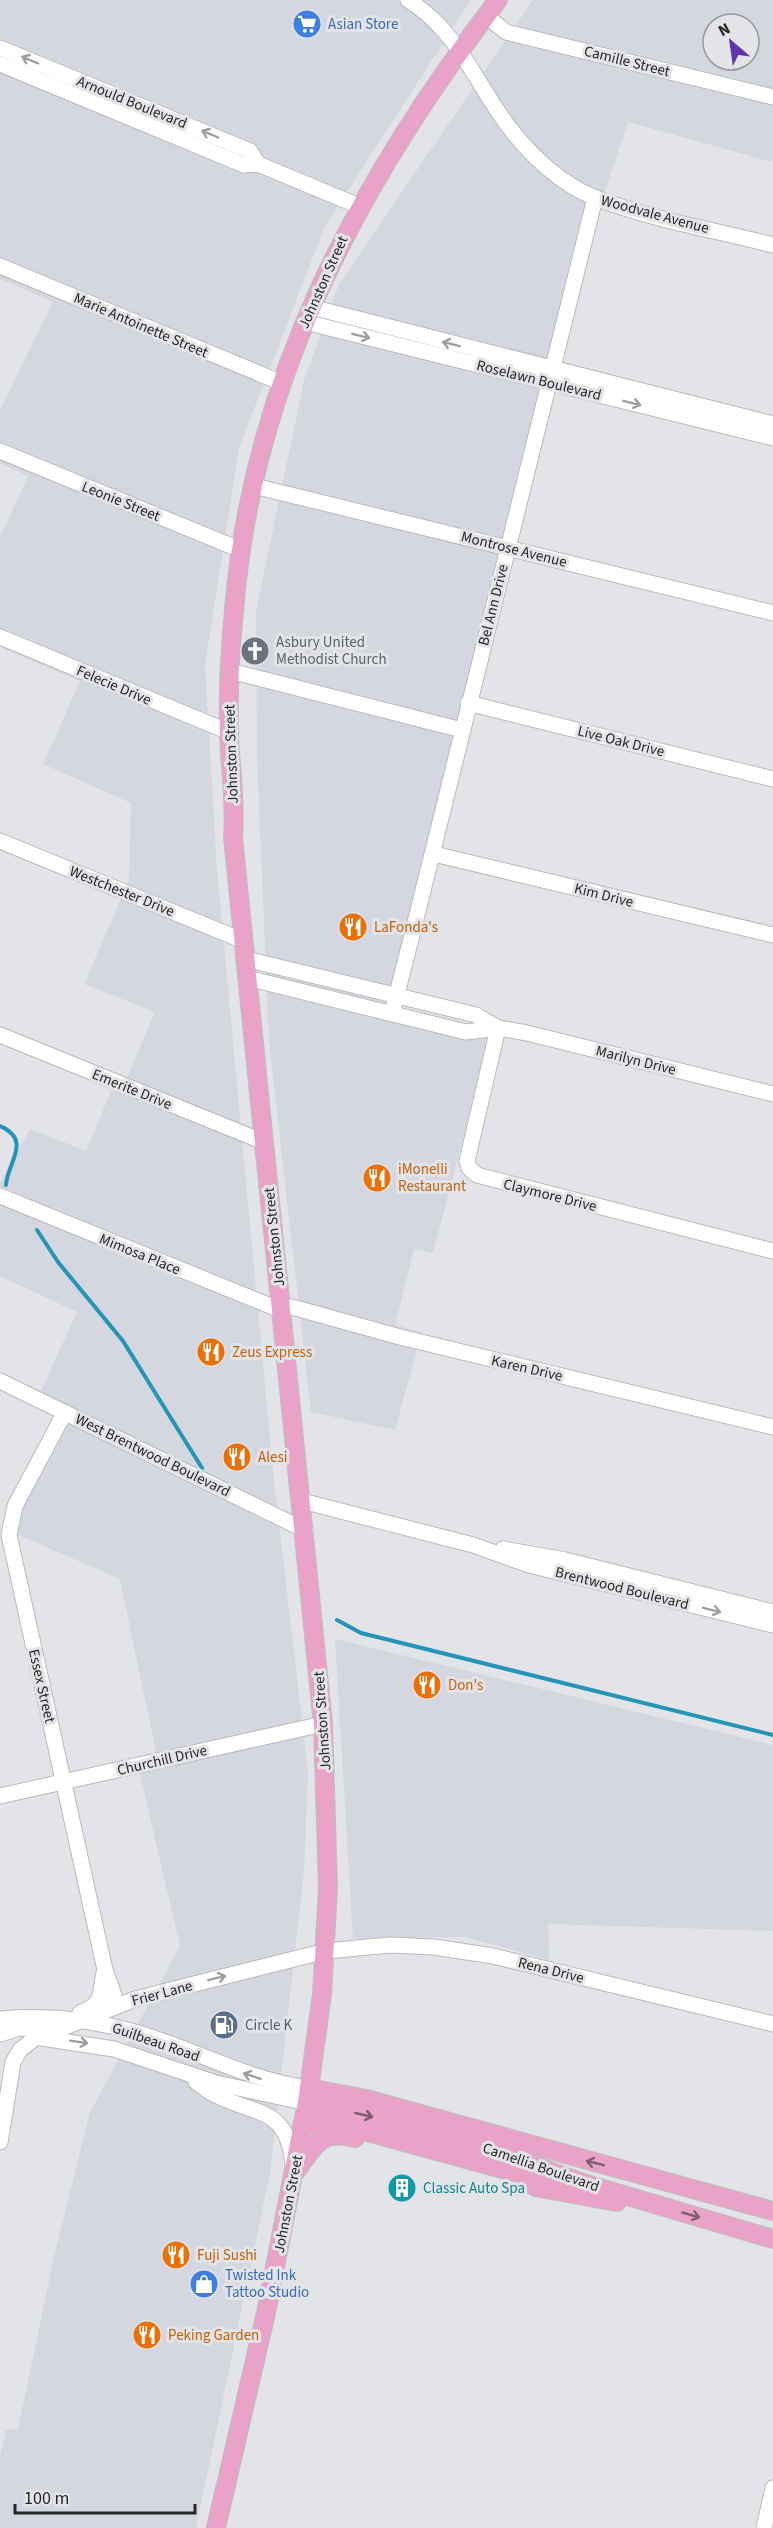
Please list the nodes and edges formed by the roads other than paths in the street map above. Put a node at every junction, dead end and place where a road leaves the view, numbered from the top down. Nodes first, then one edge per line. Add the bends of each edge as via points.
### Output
1 (408, 0) edge
2 (498, 0) edge
3 (486, 16) junction
4 (0, 48) edge
5 (459, 50) junction
6 (0, 64) edge
7 (773, 97) edge
8 (258, 164) junction
9 (595, 198) junction
10 (359, 206) junction
11 (773, 245) edge
12 (0, 266) edge
13 (308, 314) junction
14 (551, 376) junction
15 (282, 383) junction
16 (694, 411) junction
17 (773, 424) edge
18 (773, 438) edge
19 (0, 451) edge
20 (254, 486) junction
21 (508, 547) junction
22 (242, 550) junction
23 (773, 613) edge
24 (0, 637) edge
25 (230, 671) junction
26 (468, 703) junction
27 (462, 730) junction
28 (229, 732) junction
29 (773, 778) edge
30 (0, 841) edge
31 (434, 854) junction
32 (773, 935) edge
33 (245, 950) junction
34 (247, 978) junction
35 (396, 996) junction
36 (392, 1013) junction
37 (498, 1028) junction
38 (0, 1035) edge
39 (773, 1094) edge
40 (264, 1142) junction
41 (0, 1196) edge
42 (773, 1251) edge
43 (282, 1307) junction
44 (0, 1381) edge
45 (65, 1412) junction
46 (773, 1427) edge
47 (302, 1502) junction
48 (305, 1530) junction
49 (473, 1545) junction
50 (773, 1612) edge
51 (773, 1625) edge
52 (324, 1724) junction
53 (64, 1782) junction
54 (0, 1796) edge
55 (326, 1951) junction
56 (105, 1970) junction
57 (109, 2008) junction
58 (66, 2018) junction
59 (0, 2019) edge
60 (83, 2020) junction
61 (773, 2024) edge
62 (0, 2036) edge
63 (35, 2038) junction
64 (0, 2042) edge
65 (13, 2062) junction
66 (183, 2074) junction
67 (308, 2095) junction
68 (302, 2127) junction
69 (0, 2142) edge
70 (294, 2174) junction
71 (583, 2183) junction
72 (714, 2194) junction
73 (649, 2203) junction
74 (773, 2211) edge
75 (773, 2239) edge
76 (773, 2488) edge
77 (216, 2528) edge
78 (764, 2528) edge

1 - 5 street, Woodvale Avenue via 440,24
2 - 3 main road, Johnston Street
3 - 5 main road, Johnston Street
3 - 7 street, Camille Street via 506,32
8 -> 4 street, Arnould Boulevard via 250,152
5 - 9 street, Woodvale Avenue via 505,122 528,150
5 - 10 main road, Johnston Street
6 - 8 street, Arnould Boulevard via 244,165
8 - 10 street, Arnould Boulevard
9 - 11 street, Woodvale Avenue
9 - 14 street, Bel Ann Drive
10 - 13 main road, Johnston Street
12 - 15 street, Marie Antoinette Street
13 - 14 street, Roselawn Boulevard
13 - 15 main road, Johnston Street
14 - 16 street, Roselawn Boulevard
14 - 21 street, Bel Ann Drive
15 - 20 main road, Johnston Street
16 - 17 street, Roselawn Boulevard
16 - 18 street, Roselawn Boulevard
19 - 22 street, Leonie Street
20 - 21 street, Montrose Avenue
20 - 22 main road, Johnston Street
21 - 23 street, Montrose Avenue
21 - 26 street, Bel Ann Drive
22 - 25 main road, Johnston Street
24 - 28 street, Felecie Drive
25 - 27 street
25 - 28 main road, Johnston Street
26 - 27 street, Bel Ann Drive
26 - 29 street, Live Oak Drive
27 - 31 street, Bel Ann Drive
28 - 33 main road, Johnston Street via 233,837
30 - 33 street, Westchester Drive
31 - 32 street, Kim Drive
31 - 35 street, Bel Ann Drive
33 - 34 main road, Johnston Street
33 - 35 street, Marilyn Drive
34 - 36 street, Marilyn Drive
34 - 40 main road, Johnston Street
35 - 36 street, Bel Ann Drive
35 - 37 street, Marilyn Drive via 476,1016
36 - 37 street, Marilyn Drive via 466,1032
37 - 39 street, Marilyn Drive
37 - 42 street, Claymore Drive via 467,1161 473,1172 480,1177
38 - 40 street, Emerite Drive
40 - 43 main road, Johnston Street
41 - 43 street, Mimosa Place via 264,1304
43 - 46 street, Karen Drive
43 - 47 main road, Johnston Street
44 - 45 street, West Brentwood Boulevard
45 - 48 street, West Brentwood Boulevard
45 - 53 street, Essex Street via 15,1506 9,1535
47 - 48 main road, Johnston Street
47 - 49 street, Brentwood Boulevard
48 - 52 main road, Johnston Street
49 - 50 street, Brentwood Boulevard via 532,1552
49 -> 51 street, Brentwood Boulevard via 529,1565
52 - 53 street, Churchill Drive
52 - 55 main road, Johnston Street
53 - 54 street, Churchill Drive
53 - 56 street, Essex Street
57 -> 55 street, Frier Lane
55 - 61 street, Rena Drive via 390,1945 465,1950
55 - 67 main road, Johnston Street
56 - 57 street, Essex Street via 114,1995
56 - 58 street, Essex Street via 98,2001
57 - 60 street, Frier Lane
58 - 59 street, Guilbeau Road
58 - 60 street, Guilbeau Road
60 - 62 street, Frier Lane via 60,2029 19,2028
67 -> 60 street, Guilbeau Road via 154,2039
62 - 63 street, Guilbeau Road
63 - 65 street
63 -> 66 street, Guilbeau Road via 114,2049
64 - 65 street
65 - 69 street
66 - 67 street, Guilbeau Road
66 - 70 street via 219,2097 275,2118 291,2149
67 - 68 main road, Johnston Street
67 -> 71 main road, Camellia Boulevard via 471,2143
72 -> 67 main road, Camellia Boulevard via 366,2099
68 - 70 main road, Johnston Street
68 - 71 main road via 332,2122 543,2180
70 - 73 main road via 316,2144 327,2136 340,2134 518,2184 602,2201
70 - 77 main road, Johnston Street
71 - 72 main road via 614,2179 684,2196
71 - 73 main road, Camellia Boulevard
72 - 74 main road, Camellia Boulevard
73 -> 75 main road, Camellia Boulevard
76 - 78 street

